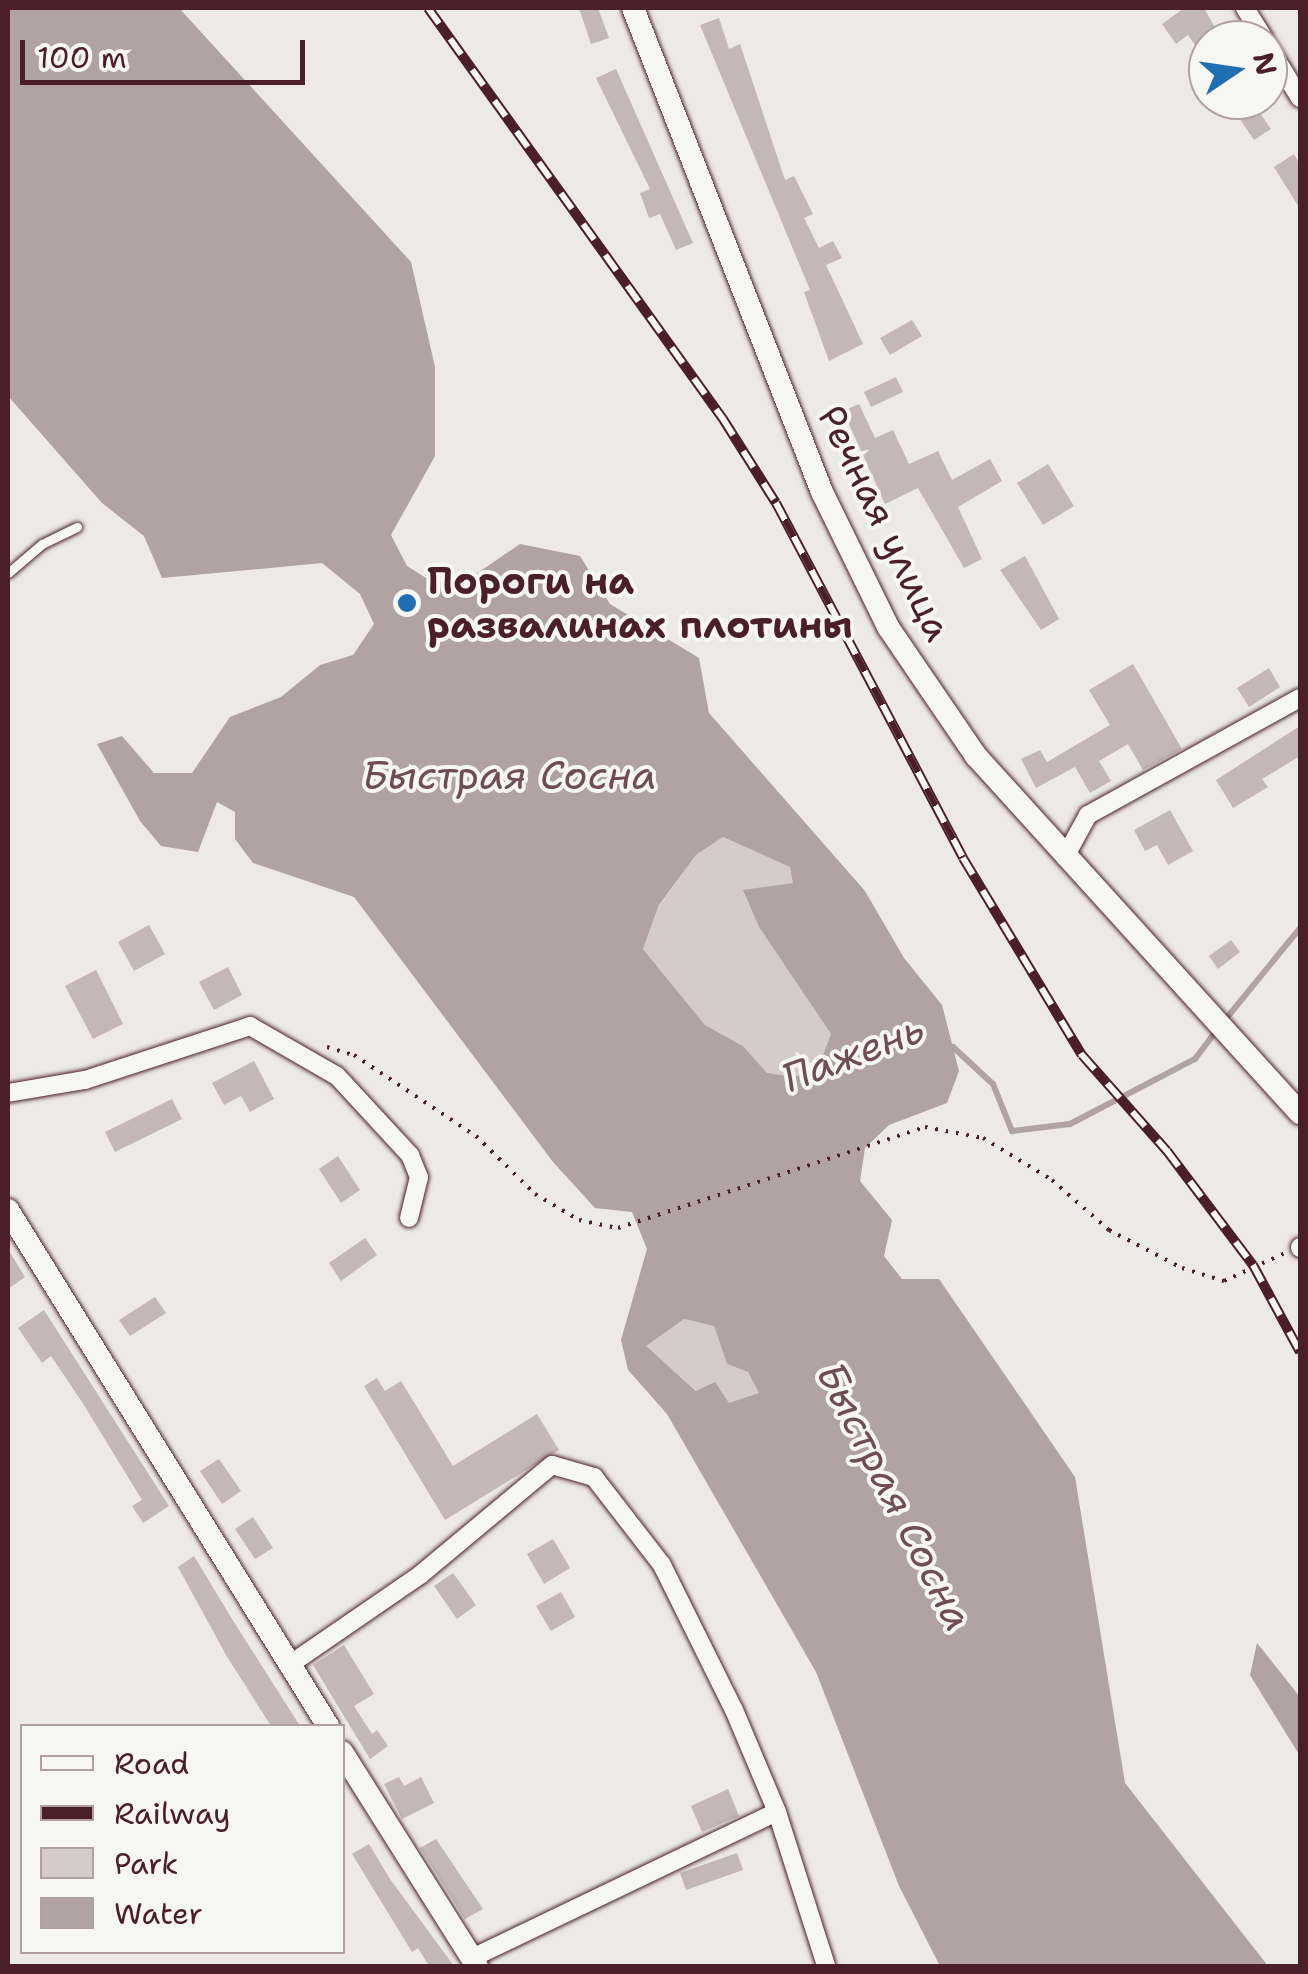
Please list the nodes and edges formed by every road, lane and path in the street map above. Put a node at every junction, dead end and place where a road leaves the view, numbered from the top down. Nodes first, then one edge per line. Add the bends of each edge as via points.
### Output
1 (633, 8) edge
2 (77, 527) dead end
3 (8, 573) edge
4 (1300, 698) edge
5 (1065, 858) junction
6 (319, 1045) dead end
7 (8, 1094) edge
8 (1300, 1113) edge
9 (8, 1210) edge
10 (409, 1218) dead end
11 (1300, 1248) edge
12 (292, 1663) junction
13 (327, 1724) edge
14 (345, 1757) edge
15 (777, 1812) junction
16 (475, 1962) edge
17 (826, 1966) edge

1 - 5 street, Речная улица via 822,492 888,628 976,756
2 - 3 lane via 42,544
4 - 5 street via 1088,815
5 - 8 street, Речная улица
6 - 11 path via 354,1055 476,1136 535,1194 580,1220 618,1228 925,1127 984,1138 1052,1180 1110,1230 1182,1268 1224,1281
7 - 10 street via 86,1080 250,1026 337,1076 410,1155 419,1177
9 - 12 street
12 - 13 street
12 - 15 street via 420,1575 552,1466 594,1477 662,1565
14 - 16 street
15 - 16 street
15 - 17 street

